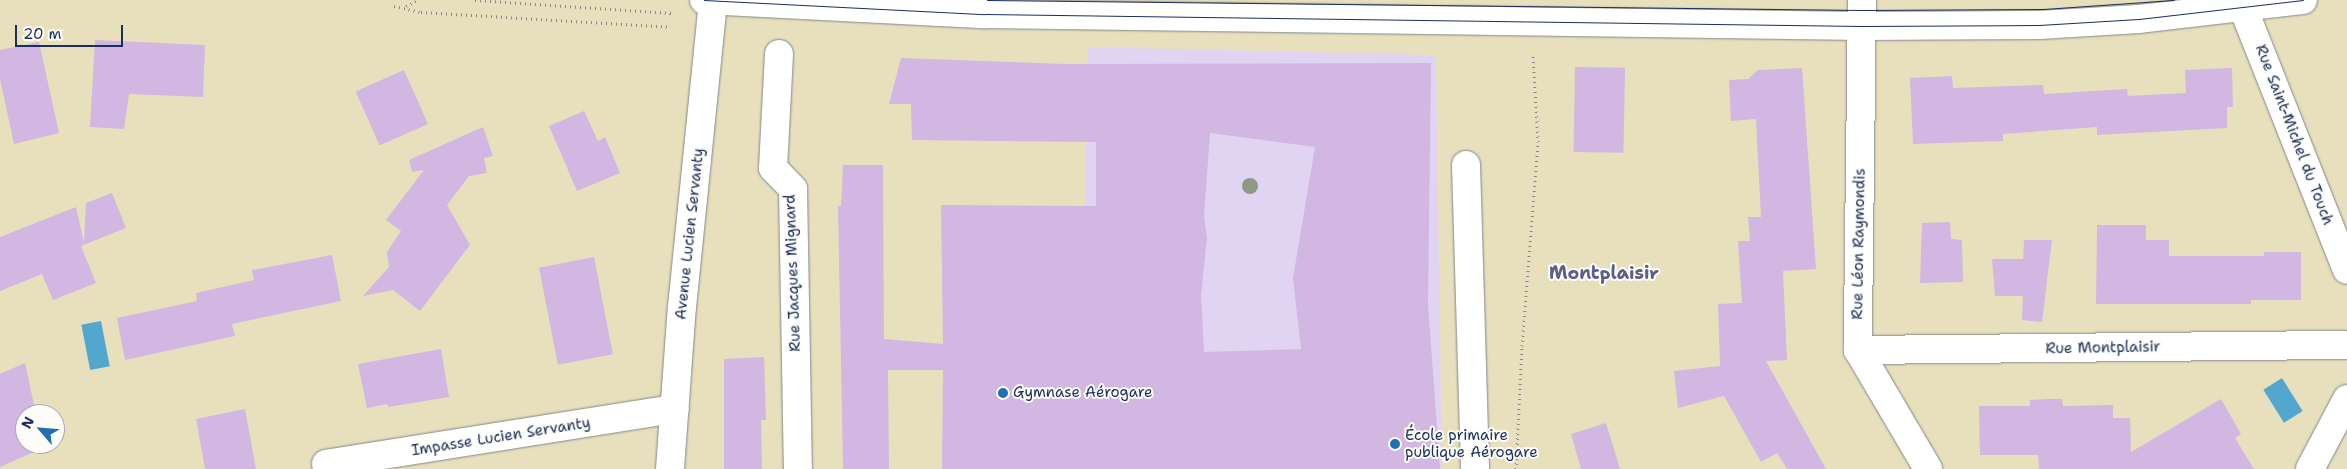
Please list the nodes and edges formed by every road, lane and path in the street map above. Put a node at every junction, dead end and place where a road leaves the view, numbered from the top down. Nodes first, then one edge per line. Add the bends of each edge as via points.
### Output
1 (418, 0) edge
2 (475, 0) edge
3 (704, 0) edge
4 (713, 0) edge
5 (987, 0) edge
6 (2174, 0) edge
7 (2303, 0) edge
8 (2242, 4) edge
9 (394, 6) dead end
10 (406, 6) junction
11 (1861, 12) edge
12 (672, 14) dead end
13 (670, 27) dead end
14 (1532, 44) dead end
15 (779, 54) dead end
16 (1466, 165) dead end
17 (2347, 270) edge
18 (2347, 345) edge
19 (1858, 350) junction
20 (2347, 399) edge
21 (675, 409) junction
22 (326, 464) dead end
23 (670, 469) edge
24 (798, 469) edge
25 (1475, 469) edge
26 (1516, 469) edge
27 (1928, 469) edge
28 (2310, 469) edge

1 - 10 path
2 - 12 path
3 - 4 street
4 - 11 street via 985,14
4 - 21 street, Avenue Lucien Servanty
5 - 11 street
6 - 11 street via 2044,9
7 - 8 street
8 - 11 street via 2040,26
8 - 17 street, Rue Saint-Michel du Touch
9 - 10 path
10 - 13 path via 421,12
11 - 19 street, Rue Léon Raymondis
14 - 26 path via 1538,142
15 - 24 street, Rue Jacques Mignard via 773,168 793,189
16 - 25 street
18 - 19 street, Rue Montplaisir
19 - 27 street
20 - 28 street
21 - 22 street, Impasse Lucien Servanty
21 - 23 street, Avenue Lucien Servanty

